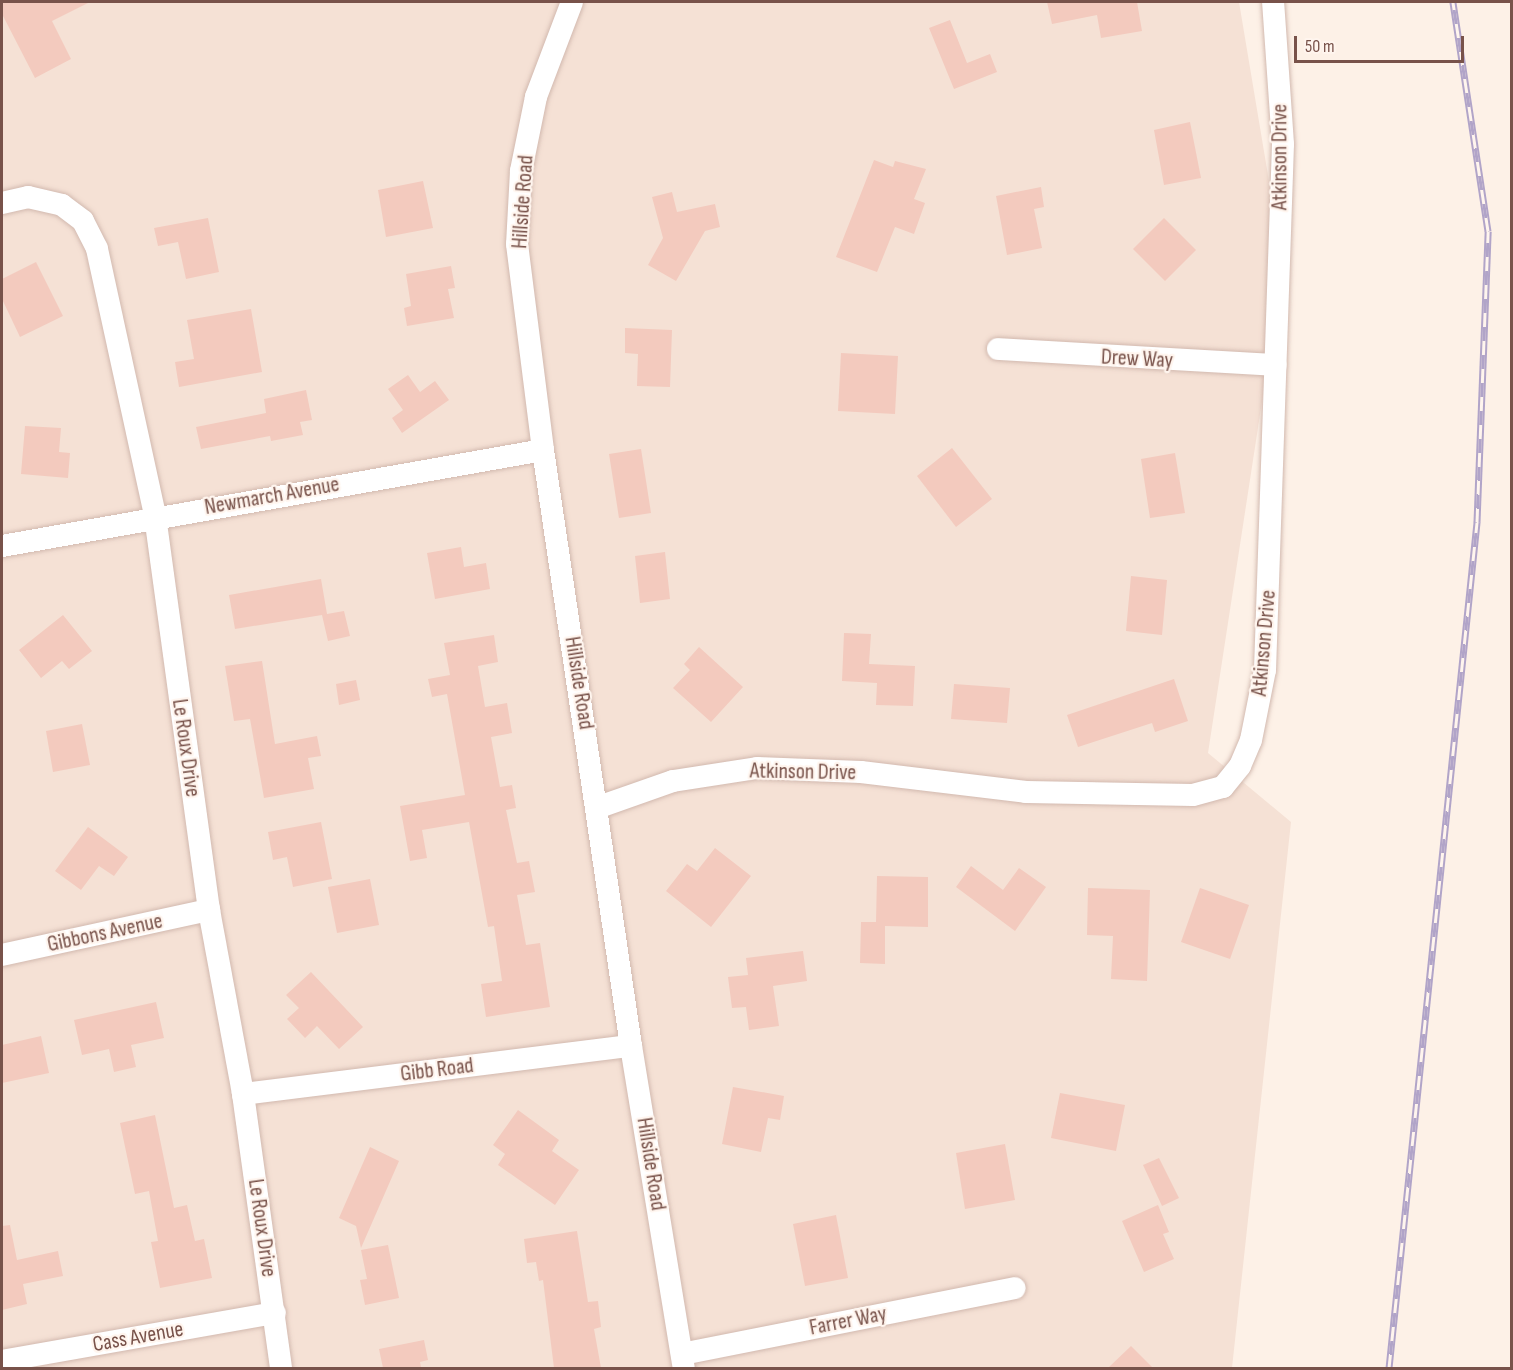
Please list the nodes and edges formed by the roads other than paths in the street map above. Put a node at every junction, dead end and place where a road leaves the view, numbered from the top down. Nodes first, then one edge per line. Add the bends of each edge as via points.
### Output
1 (572, 2) edge
2 (1273, 2) edge
3 (2, 202) edge
4 (998, 349) dead end
5 (1276, 365) junction
6 (543, 450) junction
7 (154, 516) junction
8 (2, 546) edge
9 (598, 807) junction
10 (209, 910) junction
11 (2, 955) edge
12 (631, 1046) junction
13 (243, 1094) junction
14 (1015, 1288) dead end
15 (275, 1313) junction
16 (2, 1361) edge
17 (683, 1361) edge
18 (281, 1368) edge

1 - 6 street, Hillside Road via 536,98 521,171 517,244
2 - 5 street, Atkinson Drive via 1283,144
3 - 7 street, Le Roux Drive via 28,197 62,205 83,221 97,249
4 - 5 street, Drew Way
5 - 9 street, Atkinson Drive via 1265,670 1251,740 1240,766 1223,787 1193,795 1026,792 861,772 757,768 673,781
6 - 7 street, Newmarch Avenue
6 - 9 street, Hillside Road
7 - 8 street, Newmarch Avenue
7 - 10 street, Le Roux Drive
9 - 12 street, Hillside Road
10 - 11 street, Gibbons Avenue
10 - 13 street, Le Roux Drive
12 - 13 street, Gibb Road
12 - 17 street, Hillside Road
13 - 15 street, Le Roux Drive
14 - 17 street, Farrer Way
15 - 16 street, Cass Avenue
15 - 18 street, Le Roux Drive

